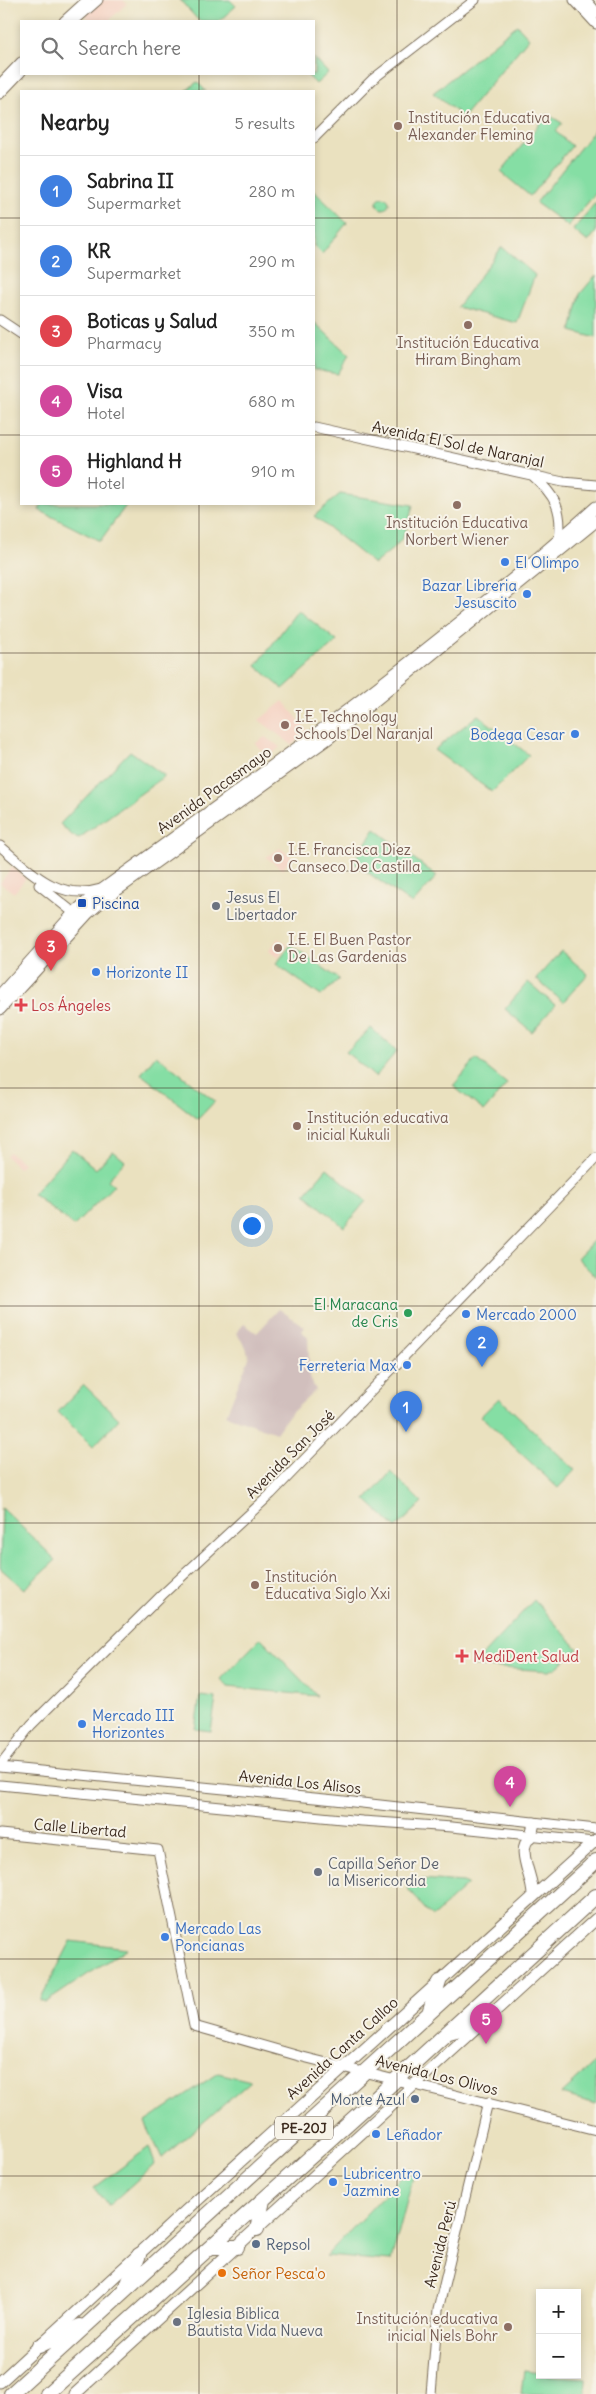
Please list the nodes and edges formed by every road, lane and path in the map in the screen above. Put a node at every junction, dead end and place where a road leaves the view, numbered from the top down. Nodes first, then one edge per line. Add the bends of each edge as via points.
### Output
1 (87, 0) edge
2 (98, 0) edge
3 (475, 0) edge
4 (574, 0) edge
5 (585, 0) edge
6 (596, 13) edge
7 (65, 20) edge
8 (75, 20) edge
9 (596, 24) edge
10 (20, 63) edge
11 (20, 73) edge
12 (0, 84) edge
13 (0, 94) edge
14 (315, 137) edge
15 (0, 320) edge
16 (20, 333) edge
17 (315, 427) edge
18 (530, 474) junction
19 (596, 486) edge
20 (596, 507) edge
21 (596, 521) edge
22 (559, 540) junction
23 (0, 846) edge
24 (0, 853) edge
25 (106, 887) junction
26 (74, 913) junction
27 (0, 995) edge
28 (0, 1010) edge
29 (596, 1158) edge
30 (0, 1766) edge
31 (0, 1784) edge
32 (534, 1823) junction
33 (596, 1829) edge
34 (0, 1834) edge
35 (531, 1836) junction
36 (595, 1842) edge
37 (596, 1862) edge
38 (533, 1896) junction
39 (596, 1896) edge
40 (167, 1899) joint
41 (596, 1919) edge
42 (439, 1982) junction
43 (429, 2013) junction
44 (482, 2024) junction
45 (446, 2033) junction
46 (345, 2066) junction
47 (365, 2071) junction
48 (397, 2079) junction
49 (416, 2084) junction
50 (488, 2102) junction
51 (596, 2130) edge
52 (263, 2200) junction
53 (257, 2229) junction
54 (211, 2247) junction
55 (237, 2247) junction
56 (139, 2254) junction
57 (124, 2291) junction
58 (92, 2322) junction
59 (39, 2346) junction
60 (0, 2382) edge
61 (11, 2394) edge
62 (47, 2394) edge
63 (75, 2394) edge
64 (431, 2394) edge

1 - 7 street
2 - 8 street
3 - 14 street via 373,79
4 - 9 street
5 - 6 main road
10 - 12 street
11 - 13 street
15 - 16 street
17 - 18 street, Avenida El Sol de Naranjal
18 - 19 street, Avenida El Sol de Naranjal
18 - 22 street via 553,497 560,518
20 - 22 main road, Avenida Pacasmayo
21 - 28 main road, Avenida Pacasmayo via 330,737 103,900
22 - 25 main road, Avenida Pacasmayo via 323,731
23 - 25 street via 46,884 57,889 80,892
24 - 26 street
25 - 26 main road, Avenida Pacasmayo
26 - 27 main road, Avenida Pacasmayo
29 - 30 street, Avenida San José via 282,1482 30,1725
30 - 32 street, Avenida Los Alisos
31 - 35 street
32 - 33 street, Avenida Los Alisos
32 - 35 main road
34 - 40 street, Calle Libertad via 158,1850
35 - 36 street
35 - 38 main road via 523,1848
36 - 38 main road, Avenida Canta Callao
37 - 43 highway, PE-20J
38 - 42 main road, Avenida Canta Callao
39 - 45 highway, PE-20J
40 - 46 street, Avenida Los Olivos via 194,2026 233,2039
41 - 44 main road
42 - 43 highway
42 - 46 main road, Avenida Canta Callao
43 - 47 highway, PE-20J
44 - 45 highway
44 - 49 main road
45 - 48 highway, PE-20J
46 - 47 street, Avenida Los Olivos
46 - 56 main road, Avenida Canta Callao
47 - 48 street, Avenida Los Olivos
47 - 57 highway, PE-20J
48 - 49 street, Avenida Los Olivos
48 - 52 highway, PE-20J
49 - 50 street, Avenida Los Olivos
49 - 53 main road
50 - 51 street, Avenida Los Olivos
50 - 64 street, Avenida Perú via 438,2310
52 - 53 highway
52 - 54 highway, PE-20J
53 - 55 main road
54 - 55 highway
54 - 62 highway, PE-20J
55 - 63 main road
56 - 57 highway
56 - 59 main road, Avenida Canta Callao
57 - 58 highway, PE-20J
58 - 59 highway
58 - 61 highway, PE-20J
59 - 60 main road, Avenida Canta Callao

